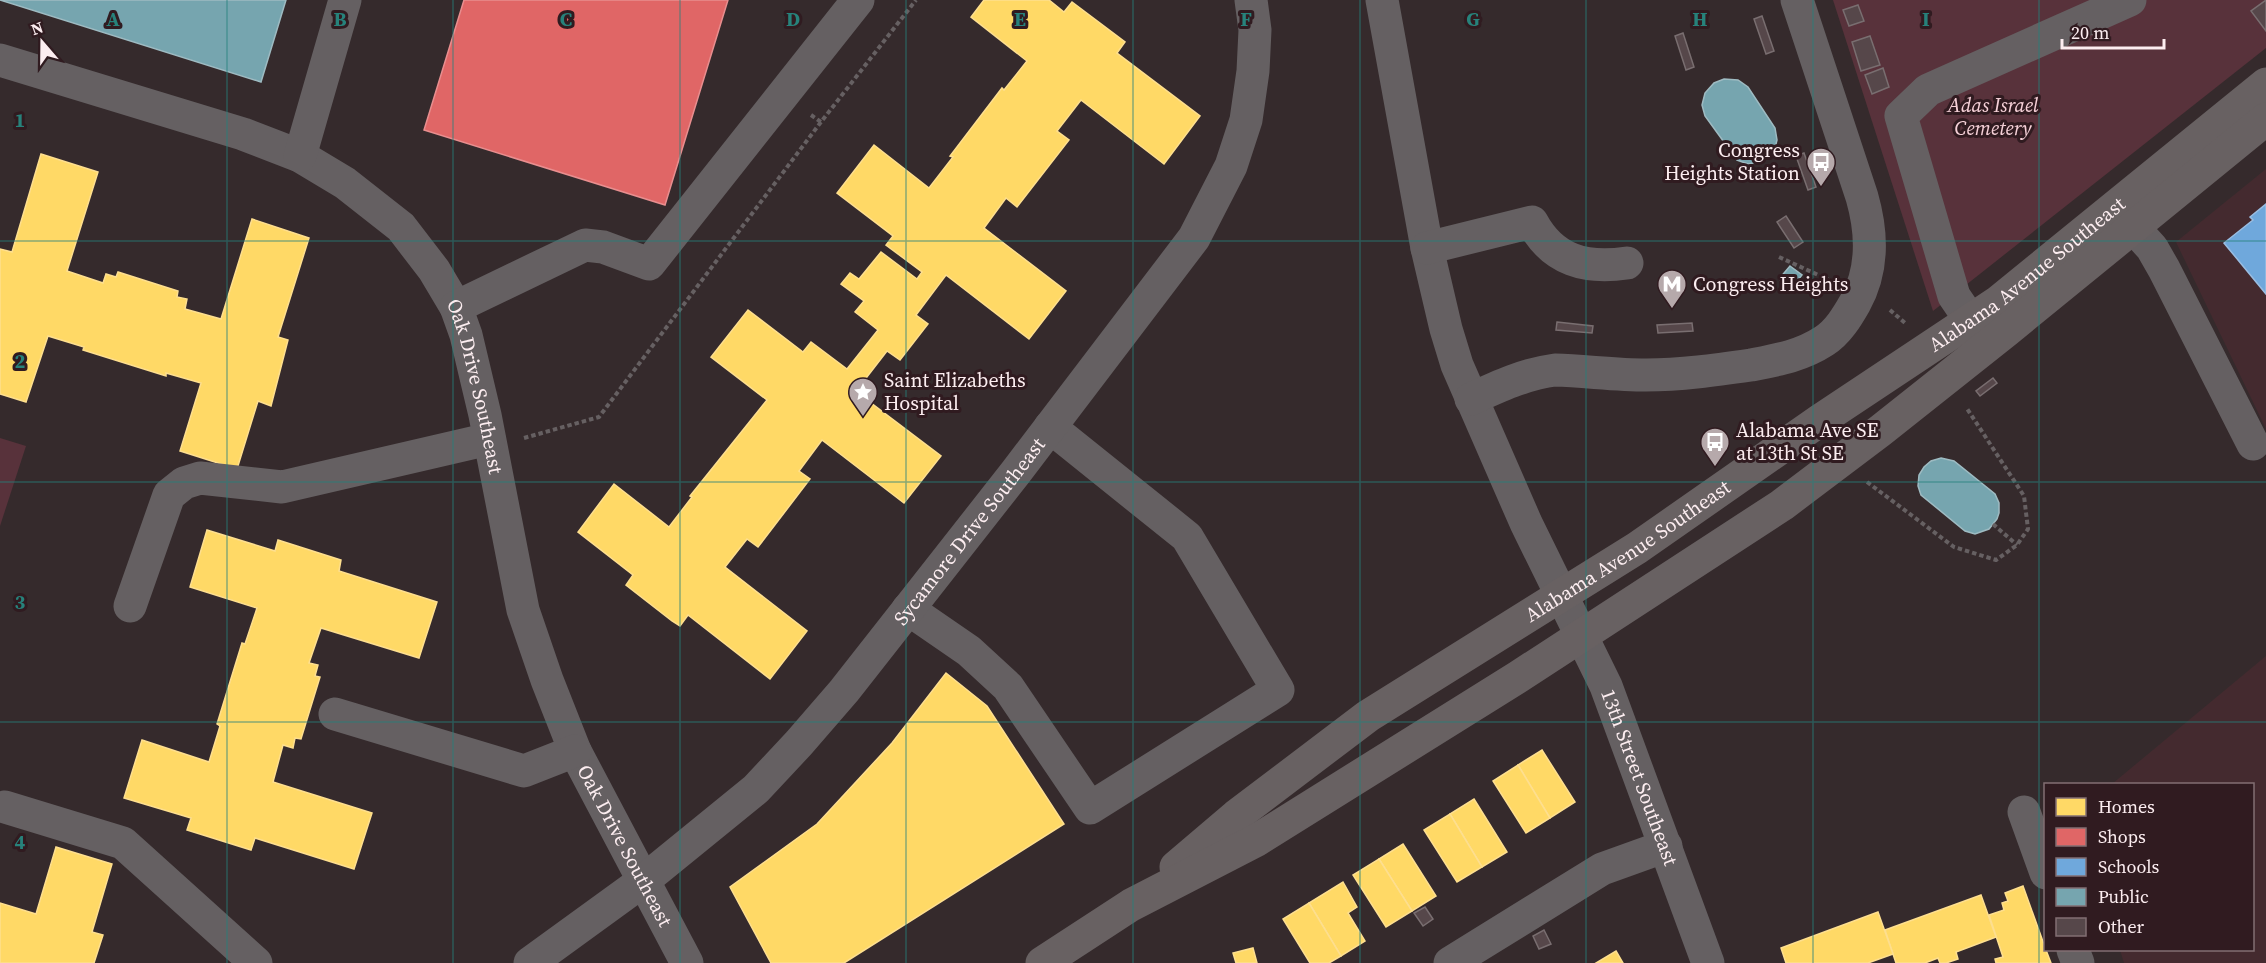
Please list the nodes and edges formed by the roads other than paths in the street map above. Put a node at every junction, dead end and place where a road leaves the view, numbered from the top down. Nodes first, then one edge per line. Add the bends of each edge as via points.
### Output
1 (345, 0) edge
2 (858, 0) edge
3 (1251, 0) edge
4 (1382, 0) edge
5 (1797, 0) edge
6 (2130, 0) edge
7 (0, 60) edge
8 (2266, 84) edge
9 (2266, 119) edge
10 (300, 156) junction
11 (2133, 227) junction
12 (1427, 248) junction
13 (1627, 263) dead end
14 (456, 307) junction
15 (1971, 321) junction
16 (1471, 399) junction
17 (1050, 427) junction
18 (490, 443) junction
19 (2253, 444) dead end
20 (1561, 594) junction
21 (130, 606) dead end
22 (908, 609) junction
23 (1582, 636) junction
24 (335, 714) dead end
25 (575, 751) junction
26 (5, 807) dead end
27 (2024, 812) dead end
28 (1666, 846) junction
29 (2044, 867) edge
30 (643, 881) junction
31 (1131, 905) junction
32 (256, 963) edge
33 (530, 963) edge
34 (687, 963) edge
35 (1042, 963) edge
36 (1450, 963) edge
37 (1708, 963) edge

1 - 10 street
2 - 14 street via 649,264 603,247 585,245
3 - 17 street, Sycamore Drive Southeast via 1255,30 1253,71 1246,120 1231,166 1194,238
4 - 12 street, 13th Street Southeast
5 - 16 street via 1869,227 1866,279 1849,315 1837,330 1808,350 1777,360 1669,374 1541,372
6 - 15 street via 1928,90 1901,116 1954,296
7 - 10 street, Oak Drive Southeast via 243,134
8 - 15 main road, Alabama Avenue Southeast via 2026,281
9 - 11 main road, Alabama Avenue Southeast
10 - 14 street, Oak Drive Southeast via 345,183 401,227 435,270
11 - 19 street via 2164,269
11 - 23 main road, Alabama Avenue Southeast via 1782,505
12 - 13 street via 1532,222 1542,240 1565,257 1596,265
12 - 16 street, 13th Street Southeast via 1446,329
14 - 18 street, Oak Drive Southeast
15 - 20 main road, Alabama Avenue Southeast via 1637,548
16 - 20 street, 13th Street Southeast
17 - 22 street, Sycamore Drive Southeast
17 - 22 street via 1187,537 1278,690 1090,807 1008,687 969,651
18 - 21 street via 282,487 201,478 184,483 169,495
18 - 25 street, Oak Drive Southeast via 523,610
20 - 23 street, 13th Street Southeast
20 - 31 main road, Alabama Avenue Southeast via 1346,731 1236,816
22 - 30 street, Sycamore Drive Southeast via 829,708 756,789
23 - 28 street, 13th Street Southeast via 1606,686
23 - 31 main road, Alabama Avenue Southeast via 1257,840
24 - 25 street via 524,771
25 - 30 street, Oak Drive Southeast
26 - 32 street via 123,843
27 - 29 street
28 - 36 street via 1602,869
28 - 37 street, 13th Street Southeast
30 - 33 street, Sycamore Drive Southeast
30 - 34 street, Oak Drive Southeast
31 - 35 main road, Alabama Avenue Southeast

